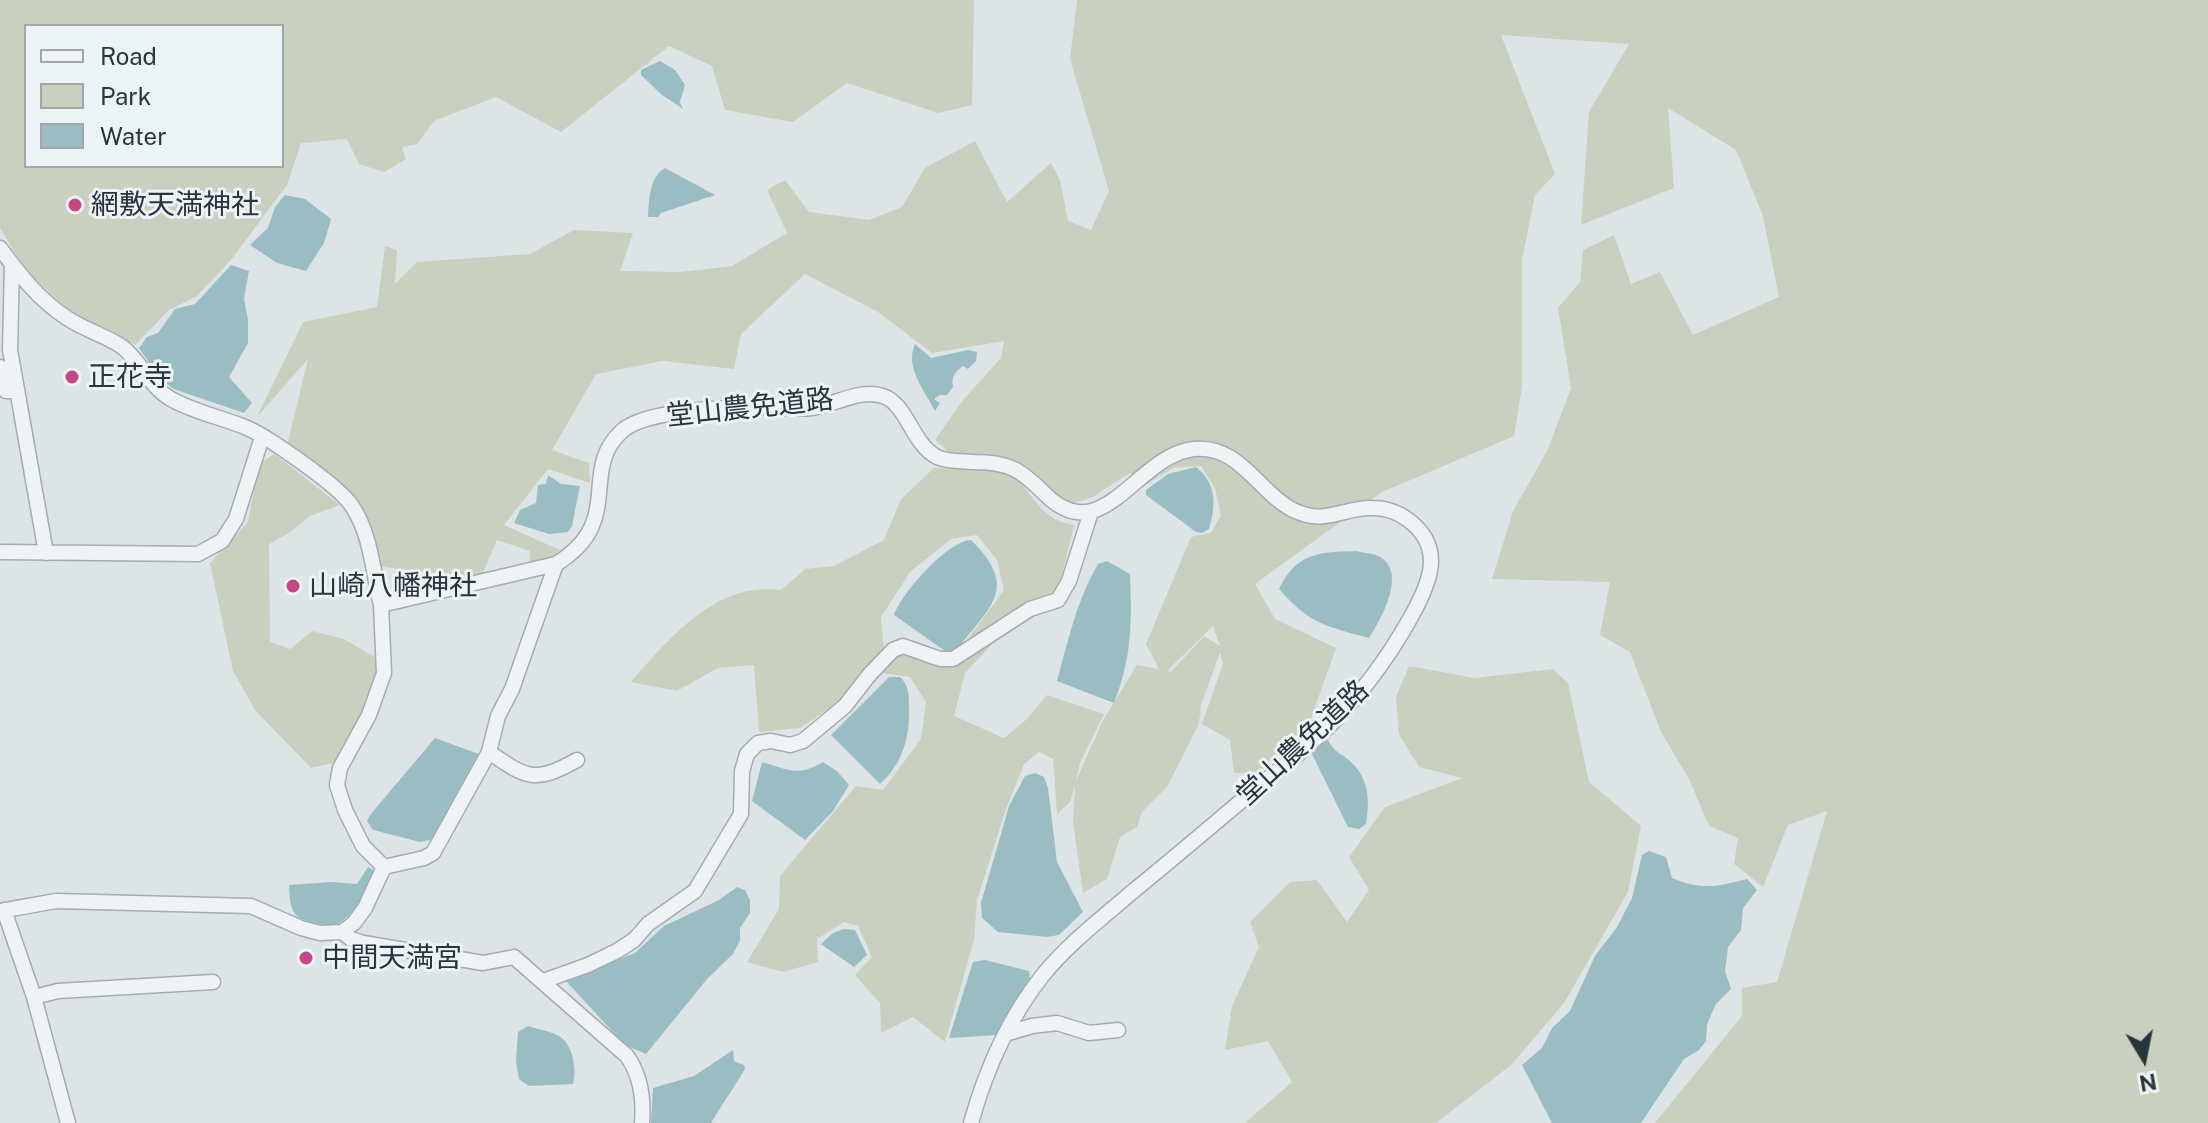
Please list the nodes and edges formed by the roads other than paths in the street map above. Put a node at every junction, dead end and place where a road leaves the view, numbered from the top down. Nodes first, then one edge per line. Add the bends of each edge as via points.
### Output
1 (0, 248) edge
2 (12, 264) junction
3 (0, 367) edge
4 (17, 391) junction
5 (262, 437) junction
6 (1091, 512) junction
7 (0, 552) edge
8 (46, 553) junction
9 (556, 564) junction
10 (381, 605) junction
11 (489, 752) junction
12 (577, 760) dead end
13 (384, 867) junction
14 (2, 910) edge
15 (342, 932) junction
16 (543, 981) junction
17 (213, 982) dead end
18 (34, 997) junction
19 (1118, 1030) dead end
20 (1005, 1034) junction
21 (68, 1123) edge
22 (642, 1123) edge
23 (971, 1123) edge

1 - 2 street
2 - 4 street via 10,350
2 - 5 street via 57,311 133,356 167,397
3 - 4 street via 6,391
4 - 8 street
5 - 8 street via 236,519 222,541 198,554
5 - 10 street via 340,491 353,507 367,538
6 - 9 street, 堂山農免道路 via 1061,507 1015,467 935,456 921,444 895,402 883,395 860,395 814,408 740,407 633,423 605,455 598,512 586,540
6 - 16 street via 1058,600 1030,609 953,659 903,646 893,650 845,706 803,741 758,743 747,754 742,771 741,814 695,891 617,951
6 - 20 street, 堂山農免道路 via 1158,462 1205,449 1236,460 1281,502 1307,516 1325,518 1375,508 1394,511 1421,530 1432,556 1431,569 1426,590 1402,633 1352,702 1321,735 1065,951
7 - 8 street
9 - 10 street, 堂山農免道路
9 - 11 street
10 - 13 street via 384,673 337,785 363,846
11 - 12 street via 524,776 558,771
11 - 13 street via 433,853
13 - 15 street via 365,908
14 - 15 street via 56,901 236,905 320,933
14 - 18 street
15 - 16 street via 363,943 483,963 514,957
16 - 22 street via 627,1056 643,1096
17 - 18 street
18 - 21 street
19 - 20 street via 1089,1033 1057,1023
20 - 23 street, 堂山農免道路

